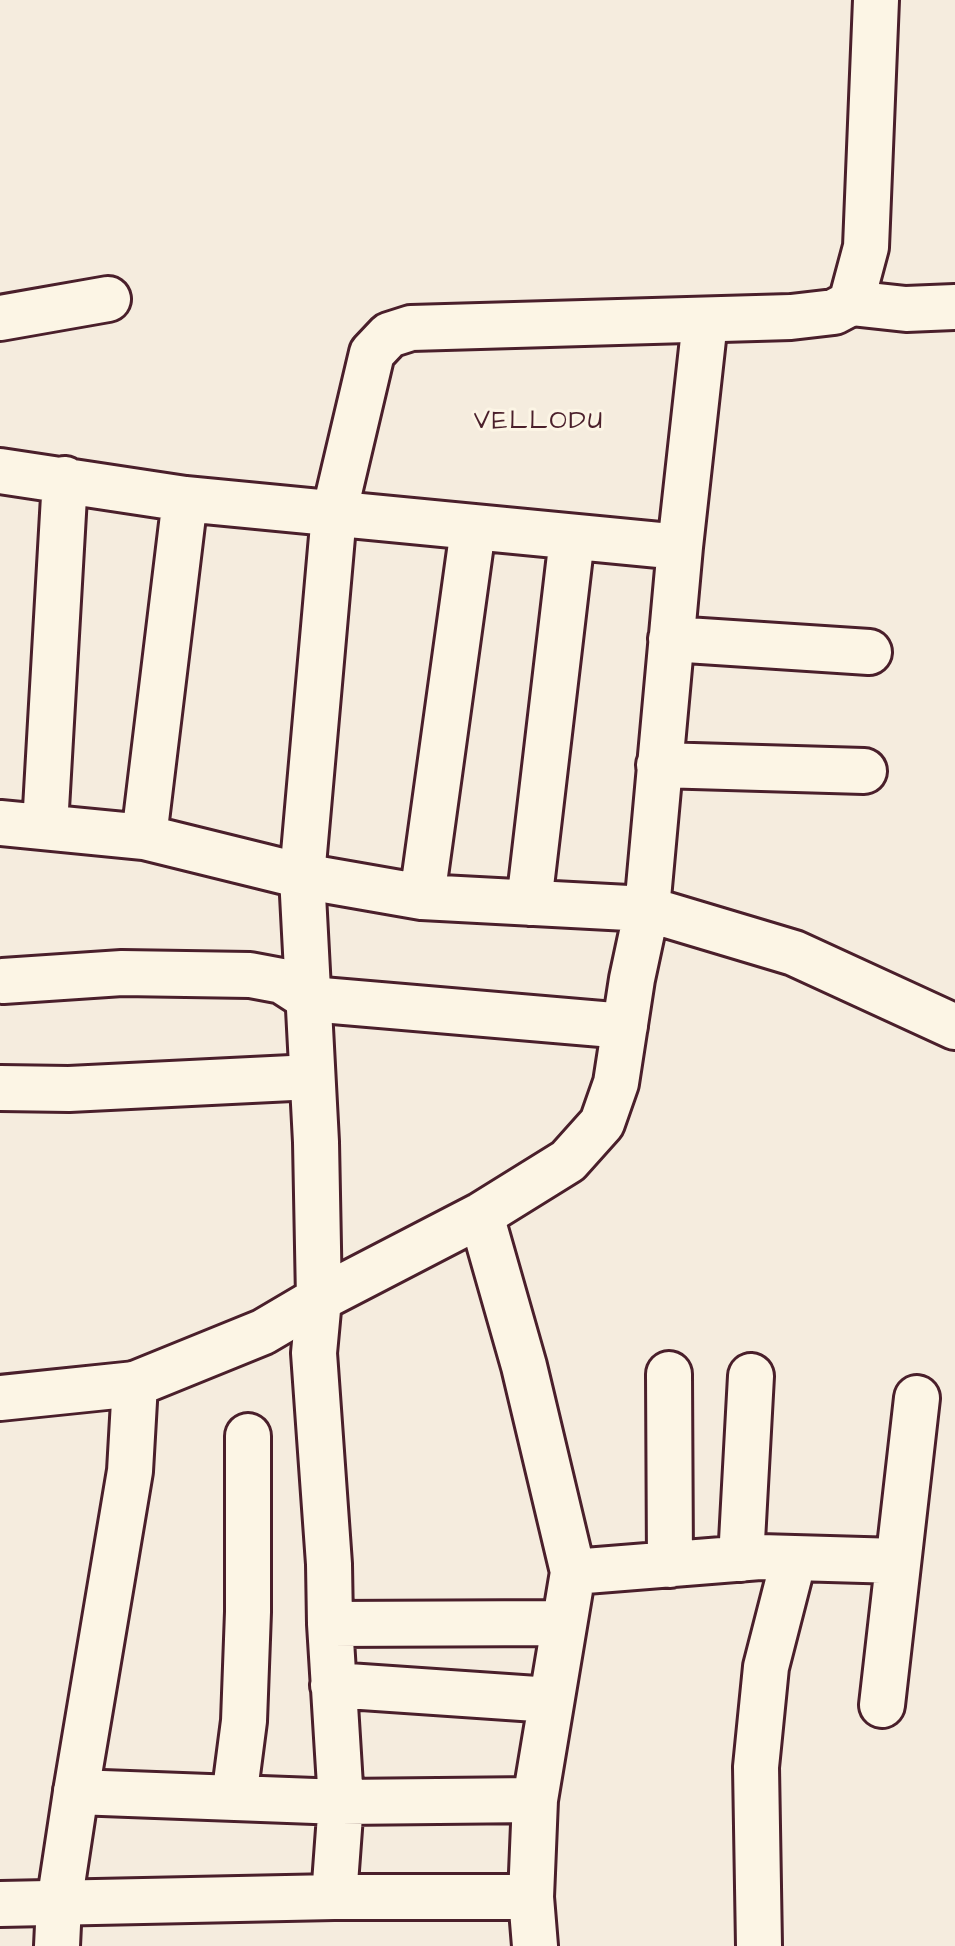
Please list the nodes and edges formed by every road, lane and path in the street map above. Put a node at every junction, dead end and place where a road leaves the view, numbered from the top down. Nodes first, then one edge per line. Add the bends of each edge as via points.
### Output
1 (876, 0) edge
2 (108, 299) dead end
3 (851, 303) junction
4 (955, 307) edge
5 (0, 318) edge
6 (705, 321) junction
7 (0, 471) edge
8 (65, 479) junction
9 (185, 499) junction
10 (334, 514) junction
11 (473, 529) junction
12 (572, 538) junction
13 (680, 547) junction
14 (671, 639) junction
15 (869, 652) dead end
16 (659, 765) junction
17 (864, 771) dead end
18 (0, 823) edge
19 (45, 826) junction
20 (144, 837) junction
21 (302, 876) junction
22 (422, 897) junction
23 (529, 903) junction
24 (647, 909) junction
25 (3, 981) dead end
26 (310, 999) junction
27 (625, 1026) junction
28 (955, 1027) edge
29 (312, 1077) junction
30 (0, 1088) edge
31 (481, 1215) junction
32 (319, 1299) junction
33 (669, 1374) dead end
34 (751, 1376) dead end
35 (135, 1384) junction
36 (0, 1398) edge
37 (917, 1398) dead end
38 (248, 1436) dead end
39 (794, 1558) junction
40 (741, 1559) junction
41 (898, 1561) junction
42 (670, 1565) junction
43 (573, 1572) junction
44 (563, 1623) junction
45 (330, 1624) junction
46 (333, 1685) junction
47 (551, 1700) junction
48 (882, 1705) dead end
49 (76, 1792) junction
50 (234, 1798) junction
51 (535, 1800) junction
52 (341, 1802) junction
53 (334, 1897) junction
54 (531, 1897) junction
55 (0, 1904) edge
56 (58, 1925) edge
57 (535, 1946) edge
58 (759, 1946) edge

1 - 3 street via 866,247
2 - 5 street
3 - 4 street
3 - 6 street via 834,312
6 - 10 street via 411,328 389,335 372,353
6 - 13 street
7 - 8 street
8 - 9 street
8 - 19 street
9 - 10 street
9 - 20 street
10 - 11 street
10 - 21 street
11 - 12 street
11 - 22 street
12 - 13 street
12 - 23 street
13 - 14 street
14 - 15 street
14 - 16 street
16 - 17 street
16 - 24 street
18 - 19 street
19 - 20 street
20 - 21 street
21 - 22 street
21 - 26 street
22 - 23 street
23 - 24 street
24 - 27 street
24 - 28 street via 794,953
25 - 26 street via 122,973 250,975 282,981
26 - 27 street
26 - 29 street
27 - 31 street via 616,1083 602,1123 568,1161
29 - 30 street
29 - 32 street
31 - 32 street
31 - 43 street
32 - 35 street via 263,1332
32 - 45 street via 314,1353
33 - 42 street
34 - 40 street
35 - 36 street
35 - 49 street via 130,1471
37 - 41 street
38 - 50 street via 244,1721
39 - 40 street
39 - 41 street
39 - 58 street via 766,1667 756,1767
40 - 42 street
41 - 48 street
42 - 43 street
43 - 44 street
44 - 45 street
44 - 47 street
45 - 46 street
46 - 47 street
46 - 52 street
47 - 51 street
49 - 50 street
49 - 56 street
50 - 52 street
51 - 52 street
51 - 54 street
52 - 53 street
53 - 54 street
53 - 56 street
54 - 57 street
55 - 56 street

